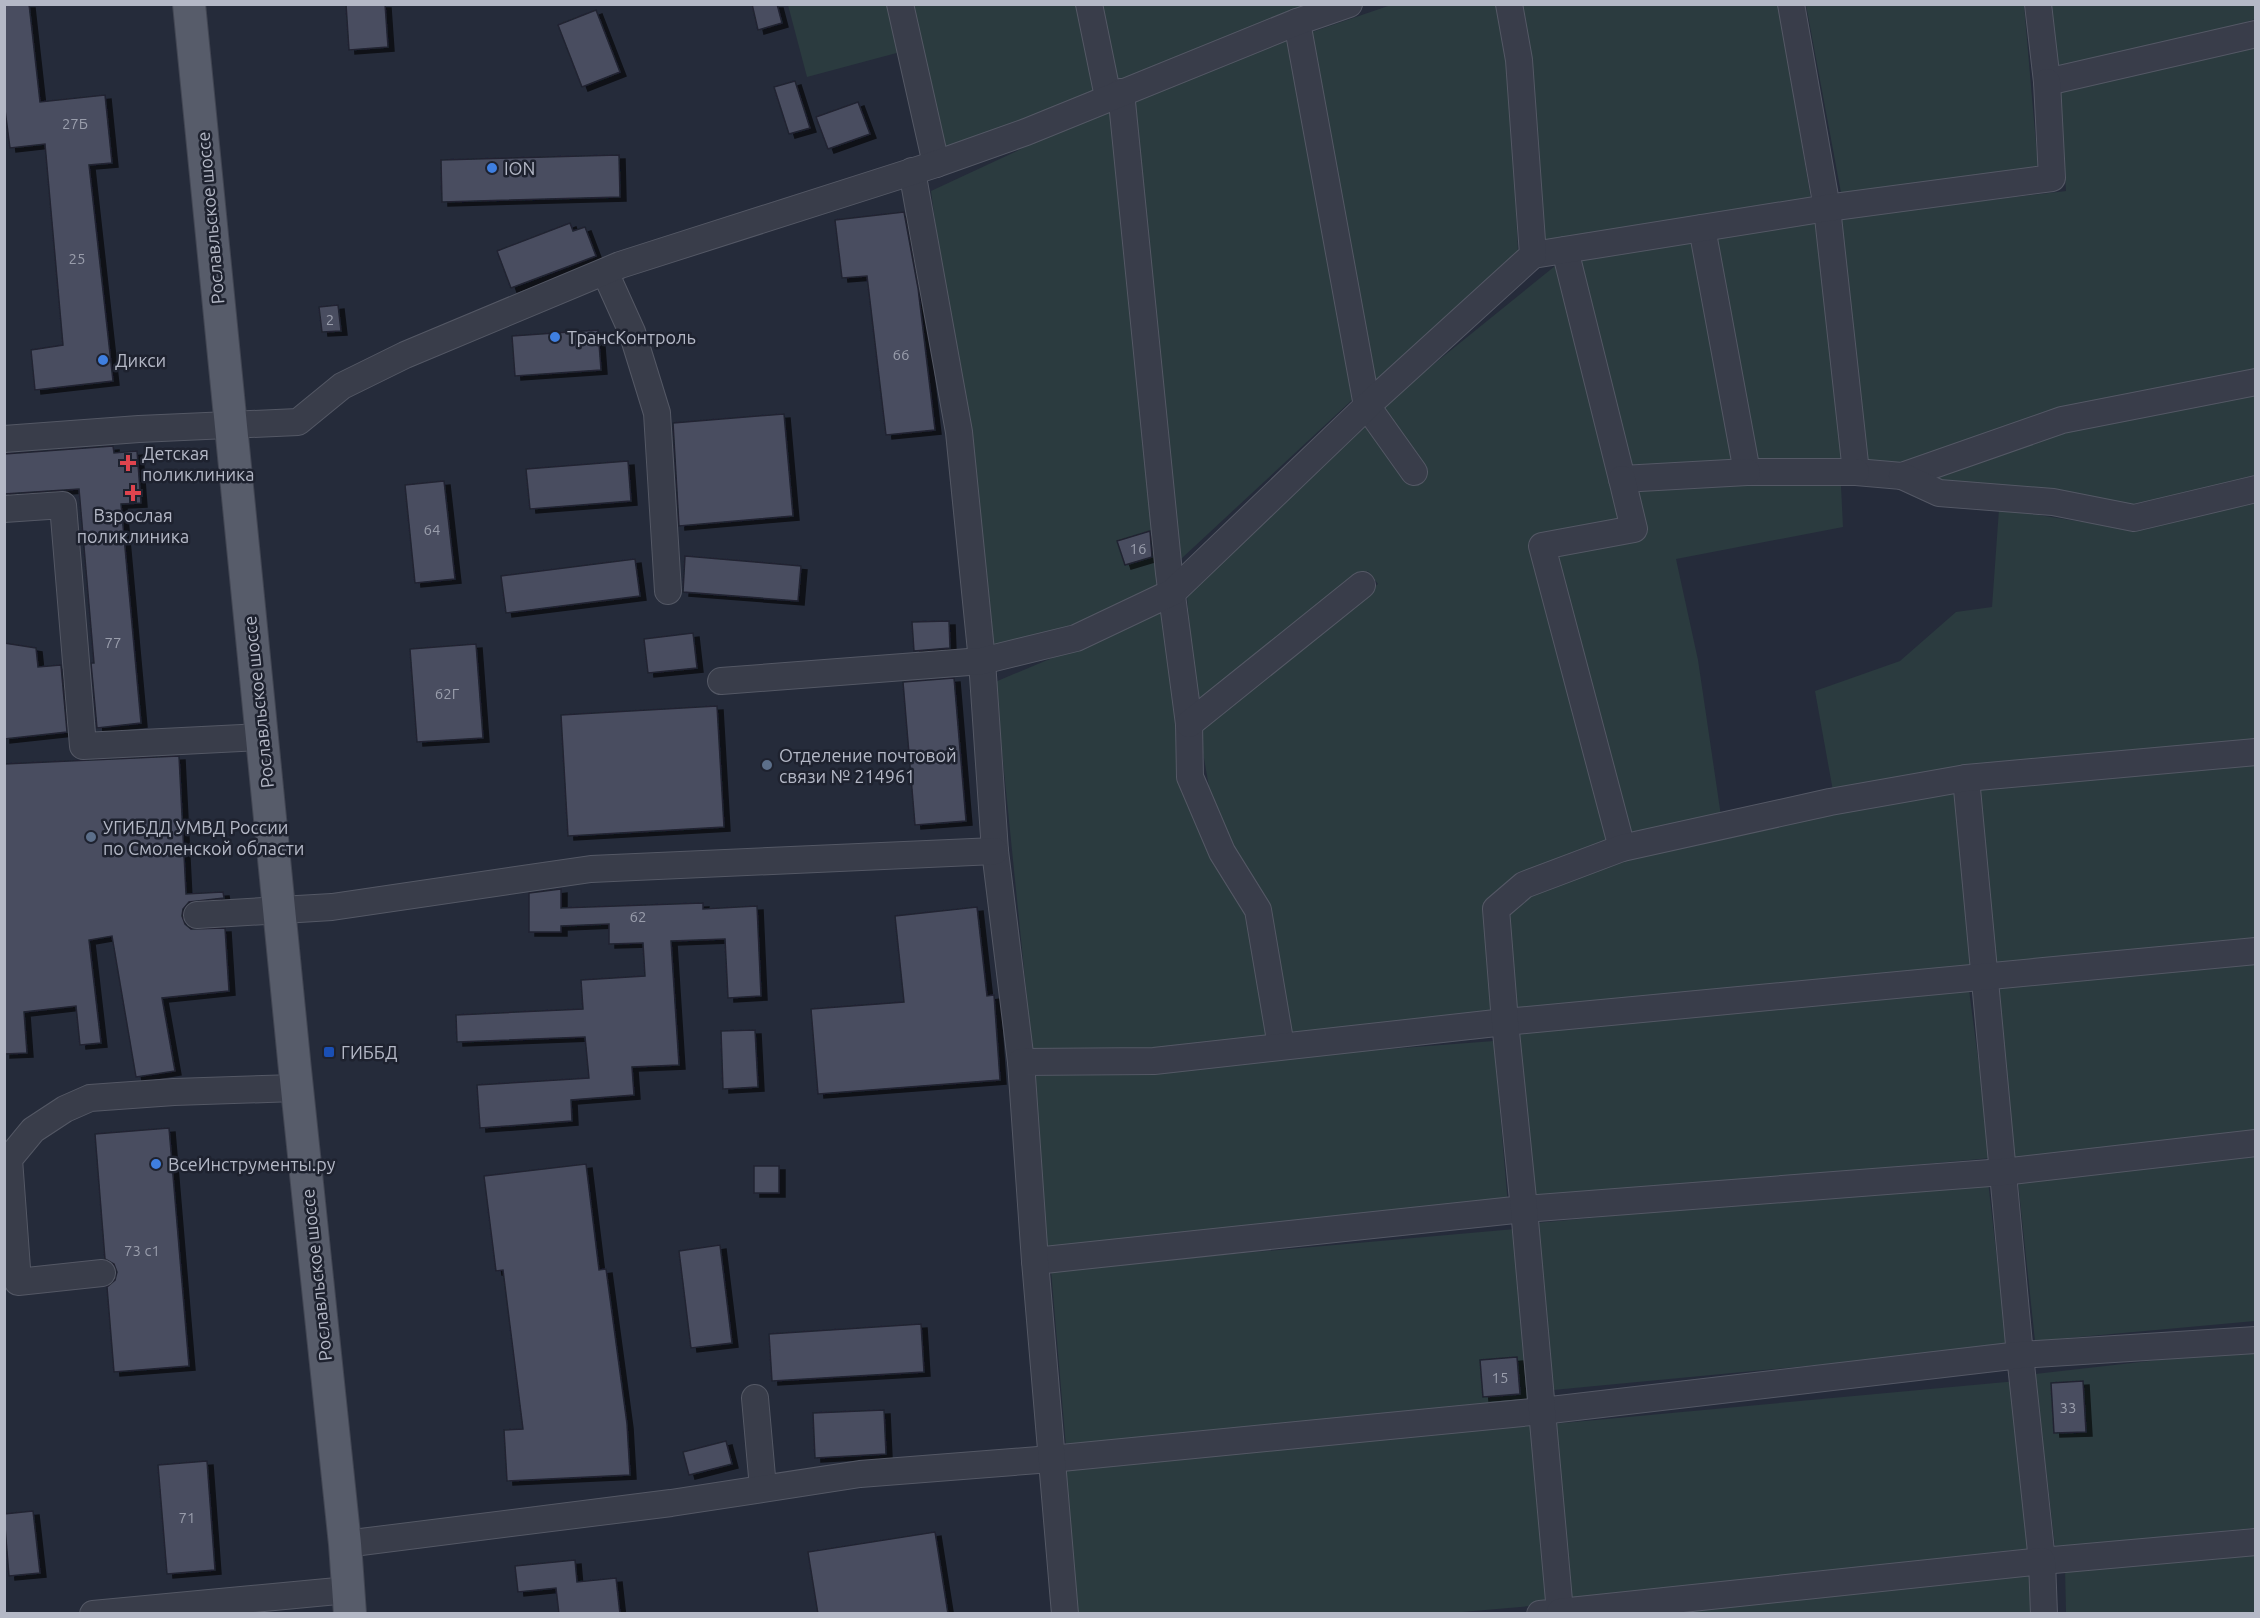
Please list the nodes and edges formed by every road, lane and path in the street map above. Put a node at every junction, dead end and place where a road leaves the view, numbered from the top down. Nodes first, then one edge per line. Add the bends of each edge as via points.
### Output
1 (189, 4) edge
2 (900, 4) edge
3 (1089, 4) edge
4 (1349, 4) edge
5 (1509, 4) edge
6 (1791, 4) edge
7 (2038, 4) edge
8 (1297, 22) junction
9 (2256, 34) edge
10 (2047, 82) junction
11 (1114, 94) junction
12 (924, 167) junction
13 (1827, 208) junction
14 (1702, 228) junction
15 (1565, 250) junction
16 (1533, 255) junction
17 (605, 272) junction
18 (2256, 382) edge
19 (1367, 406) junction
20 (229, 426) junction
21 (4, 439) edge
22 (1414, 472) dead end
23 (1747, 472) junction
24 (1857, 472) junction
25 (1902, 476) junction
26 (1622, 479) junction
27 (2256, 489) edge
28 (4, 508) edge
29 (1362, 585) dead end
30 (668, 591) dead end
31 (1173, 592) junction
32 (982, 661) junction
33 (721, 681) dead end
34 (1189, 724) junction
35 (261, 737) junction
36 (2256, 752) edge
37 (1966, 778) junction
38 (1622, 848) junction
39 (994, 851) junction
40 (280, 909) junction
41 (197, 915) dead end
42 (2256, 951) edge
43 (1985, 978) junction
44 (1504, 1022) junction
45 (1281, 1047) junction
46 (1021, 1062) junction
47 (296, 1088) junction
48 (2256, 1143) edge
49 (2003, 1172) junction
50 (1524, 1209) junction
51 (1035, 1261) junction
52 (102, 1273) dead end
53 (2256, 1340) edge
54 (2020, 1355) junction
55 (755, 1398) dead end
56 (1542, 1411) junction
57 (1051, 1459) junction
58 (763, 1488) junction
59 (2256, 1542) edge
60 (345, 1544) junction
61 (2042, 1561) junction
62 (349, 1602) edge
63 (1554, 1613) edge
64 (93, 1614) edge
65 (1065, 1614) edge
66 (2044, 1614) edge

1 - 20 main road, Рославльское шоссе
2 - 12 lane
3 - 11 lane
4 - 8 lane
5 - 16 lane via 1519,60
6 - 13 lane
7 - 10 lane
8 - 11 lane
8 - 19 lane
9 - 10 lane
10 - 13 lane via 2052,178
11 - 12 lane via 1026,132
11 - 31 lane
12 - 17 lane
12 - 32 lane via 959,432
13 - 14 lane
13 - 24 lane
14 - 15 lane
14 - 23 lane
15 - 16 lane
15 - 26 lane
16 - 19 lane
17 - 20 lane via 342,386 298,422
17 - 30 lane via 632,332 657,413
18 - 25 lane via 2062,420
19 - 22 lane
19 - 31 lane
20 - 21 lane
20 - 35 main road, Рославльское шоссе
23 - 24 lane
23 - 26 lane
24 - 25 lane
25 - 27 lane via 1939,493 2053,502 2134,518
26 - 38 lane via 1634,529 1542,546
28 - 35 lane via 63,505 83,746
29 - 34 lane
31 - 32 lane via 1076,638
31 - 34 lane
32 - 33 lane
32 - 39 lane
34 - 45 lane via 1190,777 1222,852 1258,910
35 - 40 main road, Рославльское шоссе
36 - 37 lane
37 - 38 lane via 1830,802
37 - 43 lane
38 - 44 lane via 1524,885 1496,909
39 - 40 lane via 591,869 332,907
39 - 46 lane
40 - 41 lane
40 - 47 main road, Рославльское шоссе
42 - 43 lane
43 - 44 lane
43 - 49 lane
44 - 45 lane
44 - 50 lane
45 - 46 lane via 1154,1061
46 - 51 lane
47 - 52 lane via 90,1098 33,1130 9,1160 18,1282
47 - 60 main road, Рославльское шоссе
48 - 49 lane
49 - 50 lane
49 - 54 lane
50 - 51 lane
50 - 56 lane
51 - 57 lane
53 - 54 lane
54 - 56 lane
54 - 61 lane
55 - 58 lane
56 - 57 lane
56 - 63 lane
57 - 58 lane via 860,1474
57 - 65 lane
58 - 60 lane
59 - 61 lane
60 - 62 main road, Рославльское шоссе
61 - 63 lane
61 - 66 lane
62 - 64 lane

